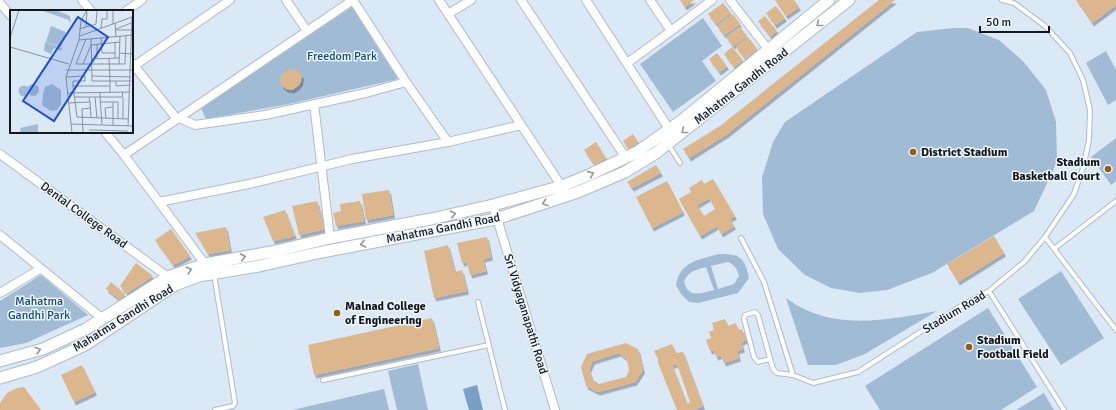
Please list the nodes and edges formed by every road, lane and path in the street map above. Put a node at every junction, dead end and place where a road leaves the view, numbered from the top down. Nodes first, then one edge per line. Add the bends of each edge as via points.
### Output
1 (82, 0) edge
2 (142, 0) edge
3 (230, 0) edge
4 (286, 0) edge
5 (353, 0) edge
6 (439, 0) edge
7 (471, 0) edge
8 (521, 0) edge
9 (586, 0) edge
10 (650, 0) edge
11 (712, 0) edge
12 (730, 0) edge
13 (829, 0) edge
14 (849, 0) edge
15 (1002, 0) edge
16 (0, 3) edge
17 (90, 10) edge
18 (127, 10) edge
19 (448, 14) junction
20 (10, 15) edge
21 (307, 31) junction
22 (671, 31) junction
23 (772, 55) junction
24 (626, 62) junction
25 (133, 64) edge
26 (406, 82) junction
27 (314, 104) junction
28 (178, 119) junction
29 (521, 125) junction
30 (669, 129) junction
31 (106, 133) edge
32 (448, 142) junction
33 (667, 144) junction
34 (0, 154) edge
35 (124, 155) junction
36 (626, 158) junction
37 (680, 163) dead end
38 (322, 166) junction
39 (565, 191) junction
40 (1116, 201) edge
41 (159, 202) junction
42 (493, 205) junction
43 (496, 219) junction
44 (0, 235) edge
45 (1045, 237) junction
46 (330, 238) junction
47 (741, 238) dead end
48 (1054, 250) junction
49 (205, 264) junction
50 (40, 269) junction
51 (220, 269) junction
52 (172, 281) junction
53 (989, 291) junction
54 (0, 293) edge
55 (478, 302) dead end
56 (103, 320) junction
57 (1116, 330) edge
58 (489, 345) junction
59 (770, 359) junction
60 (0, 361) edge
61 (793, 375) junction
62 (0, 378) edge
63 (323, 380) dead end
64 (215, 410) edge
65 (506, 410) edge
66 (555, 410) edge
67 (1064, 410) edge

1 - 17 street
2 - 18 street
3 - 25 street
4 - 21 street
5 - 21 street
5 - 26 street
6 - 19 street
7 - 19 street
8 - 36 street
9 - 24 street
10 - 22 street
11 - 22 street
12 - 23 street
13 - 23 street, Mahatma Gandhi Road
14 -> 23 street, Mahatma Gandhi Road
15 - 45 lane via 1014,3 1045,26 1070,53 1083,80 1090,110 1089,140 1074,194
16 - 20 street
19 - 29 street
21 - 28 street
22 - 24 street
23 - 30 street, Mahatma Gandhi Road
23 -> 33 street, Mahatma Gandhi Road
24 - 30 street
25 - 28 street
26 - 27 street
26 - 32 street
27 - 28 street via 265,115 195,125
27 - 38 street
28 - 35 street
29 - 32 street
29 - 39 street
30 - 36 street, Mahatma Gandhi Road
31 - 35 street
32 - 38 street
33 - 37 lane
33 - 39 street, Mahatma Gandhi Road via 625,172
34 - 52 street, Dental College Road
35 - 41 street
39 -> 36 street, Mahatma Gandhi Road
38 - 41 street
38 - 46 street
39 - 42 street, Mahatma Gandhi Road
39 -> 43 street, Mahatma Gandhi Road
40 - 48 lane
41 - 49 street
42 - 43 street, Sri Vidyaganapathi Road
46 -> 42 street, Mahatma Gandhi Road
43 -> 51 street, Mahatma Gandhi Road via 259,266
43 - 66 street, Sri Vidyaganapathi Road
44 - 50 street
45 - 48 lane
45 - 53 lane via 1025,261
51 -> 46 street, Mahatma Gandhi Road via 276,251
47 - 61 lane via 764,282
48 - 57 lane
49 - 51 street, Mahatma Gandhi Road
52 -> 49 street, Mahatma Gandhi Road
50 - 54 street
50 - 56 street
51 - 52 street, Mahatma Gandhi Road
51 - 64 lane via 235,403 233,406
52 - 56 street, Mahatma Gandhi Road
52 - 62 street, Mahatma Gandhi Road via 85,345 37,367
53 - 61 lane, Stadium Road via 964,304 858,372 813,383
53 - 67 lane, Stadium Road
55 - 58 lane
60 -> 56 street, Mahatma Gandhi Road via 43,349
58 - 63 lane
58 - 65 lane
59 - 59 lane via 758,315 756,312 745,315 754,357 758,362
59 - 61 lane, Stadium Road via 773,370 777,373

